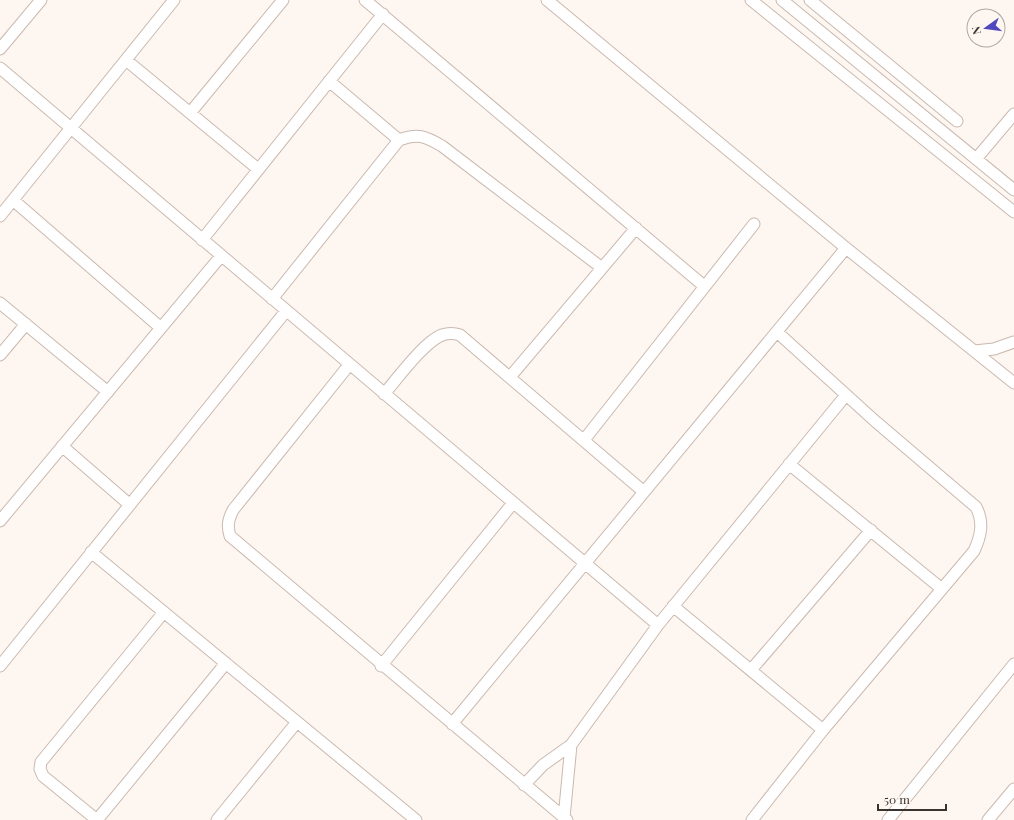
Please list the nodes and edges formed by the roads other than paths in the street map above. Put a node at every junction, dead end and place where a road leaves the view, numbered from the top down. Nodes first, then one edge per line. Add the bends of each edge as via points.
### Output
1 (41, 0) edge
2 (174, 0) edge
3 (283, 0) edge
4 (366, 0) edge
5 (547, 0) edge
6 (752, 0) edge
7 (782, 0) edge
8 (810, 0) edge
9 (383, 14) junction
10 (0, 49) edge
11 (126, 60) junction
12 (0, 68) edge
13 (329, 82) junction
14 (190, 113) junction
15 (1014, 114) edge
16 (957, 121) dead end
17 (70, 129) junction
18 (399, 140) junction
19 (976, 159) junction
20 (258, 169) junction
21 (1014, 190) edge
22 (13, 200) junction
23 (1014, 212) edge
24 (0, 216) edge
25 (754, 224) dead end
26 (636, 228) junction
27 (202, 240) junction
28 (846, 248) junction
29 (220, 256) junction
30 (602, 268) junction
31 (704, 286) junction
32 (272, 299) junction
33 (0, 303) edge
34 (286, 311) junction
35 (26, 324) junction
36 (161, 328) junction
37 (776, 332) junction
38 (1014, 342) edge
39 (974, 351) junction
40 (0, 355) edge
41 (349, 365) junction
42 (510, 378) junction
43 (1014, 383) edge
44 (108, 392) junction
45 (384, 394) junction
46 (846, 395) junction
47 (584, 440) junction
48 (62, 446) junction
49 (790, 464) junction
50 (644, 492) junction
51 (513, 503) junction
52 (130, 505) junction
53 (2, 515) edge
54 (871, 530) junction
55 (91, 552) junction
56 (584, 564) junction
57 (942, 589) junction
58 (673, 606) junction
59 (164, 612) junction
60 (658, 626) junction
61 (226, 663) junction
62 (1014, 664) edge
63 (0, 666) edge
64 (381, 666) junction
65 (751, 670) junction
66 (297, 722) junction
67 (452, 724) junction
68 (823, 730) junction
69 (571, 745) junction
70 (524, 785) junction
71 (1014, 789) edge
72 (220, 816) edge
73 (565, 819) edge
74 (97, 820) edge
75 (232, 820) edge
76 (416, 820) edge
77 (752, 820) edge
78 (888, 820) edge
79 (988, 820) edge

1 - 10 street
2 - 11 street
3 - 14 street
4 - 9 street
5 - 28 street
6 - 23 street
7 - 19 street
8 - 16 street via 867,43
9 - 13 street
9 - 26 street
11 - 14 street
11 - 17 street
12 - 17 street
13 - 18 street
13 - 20 street
14 - 20 street
15 - 19 street
17 - 22 street
17 - 27 street
18 - 30 street via 413,135 428,138 442,146
18 - 32 street
19 - 21 street
20 - 27 street
22 - 24 street
22 - 36 street
25 - 31 street
26 - 30 street
26 - 31 street
27 - 29 street
28 - 37 street
28 - 39 street
29 - 32 street
29 - 36 street
30 - 42 street
31 - 47 street
32 - 34 street
33 - 35 street
34 - 41 street
34 - 52 street
35 - 40 street
35 - 44 street
36 - 44 street
37 - 46 street
37 - 50 street
38 - 39 street via 994,349
39 - 43 street
41 - 45 street
41 - 64 street via 233,510 227,529 235,542
42 - 45 street via 464,338 456,334 447,334 428,344
42 - 47 street
44 - 48 street
45 - 51 street
46 - 49 street
46 - 57 street via 976,507 981,523 978,542 974,551
47 - 50 street
48 - 52 street
48 - 53 street
49 - 54 street
49 - 58 street
50 - 56 street
51 - 56 street
51 - 64 street
52 - 55 street
54 - 57 street
54 - 65 street
55 - 59 street
55 - 63 street
56 - 60 street
56 - 67 street
57 - 68 street
58 - 60 street
58 - 65 street
59 - 61 street
59 - 74 street via 41,762 43,776
60 - 69 street
61 - 66 street
61 - 74 street
62 - 78 street
64 - 67 street
65 - 68 street
66 - 72 street
66 - 76 street
67 - 70 street
68 - 77 street
69 - 70 street via 543,765
69 - 73 street
70 - 73 street
71 - 79 street
72 - 75 street

